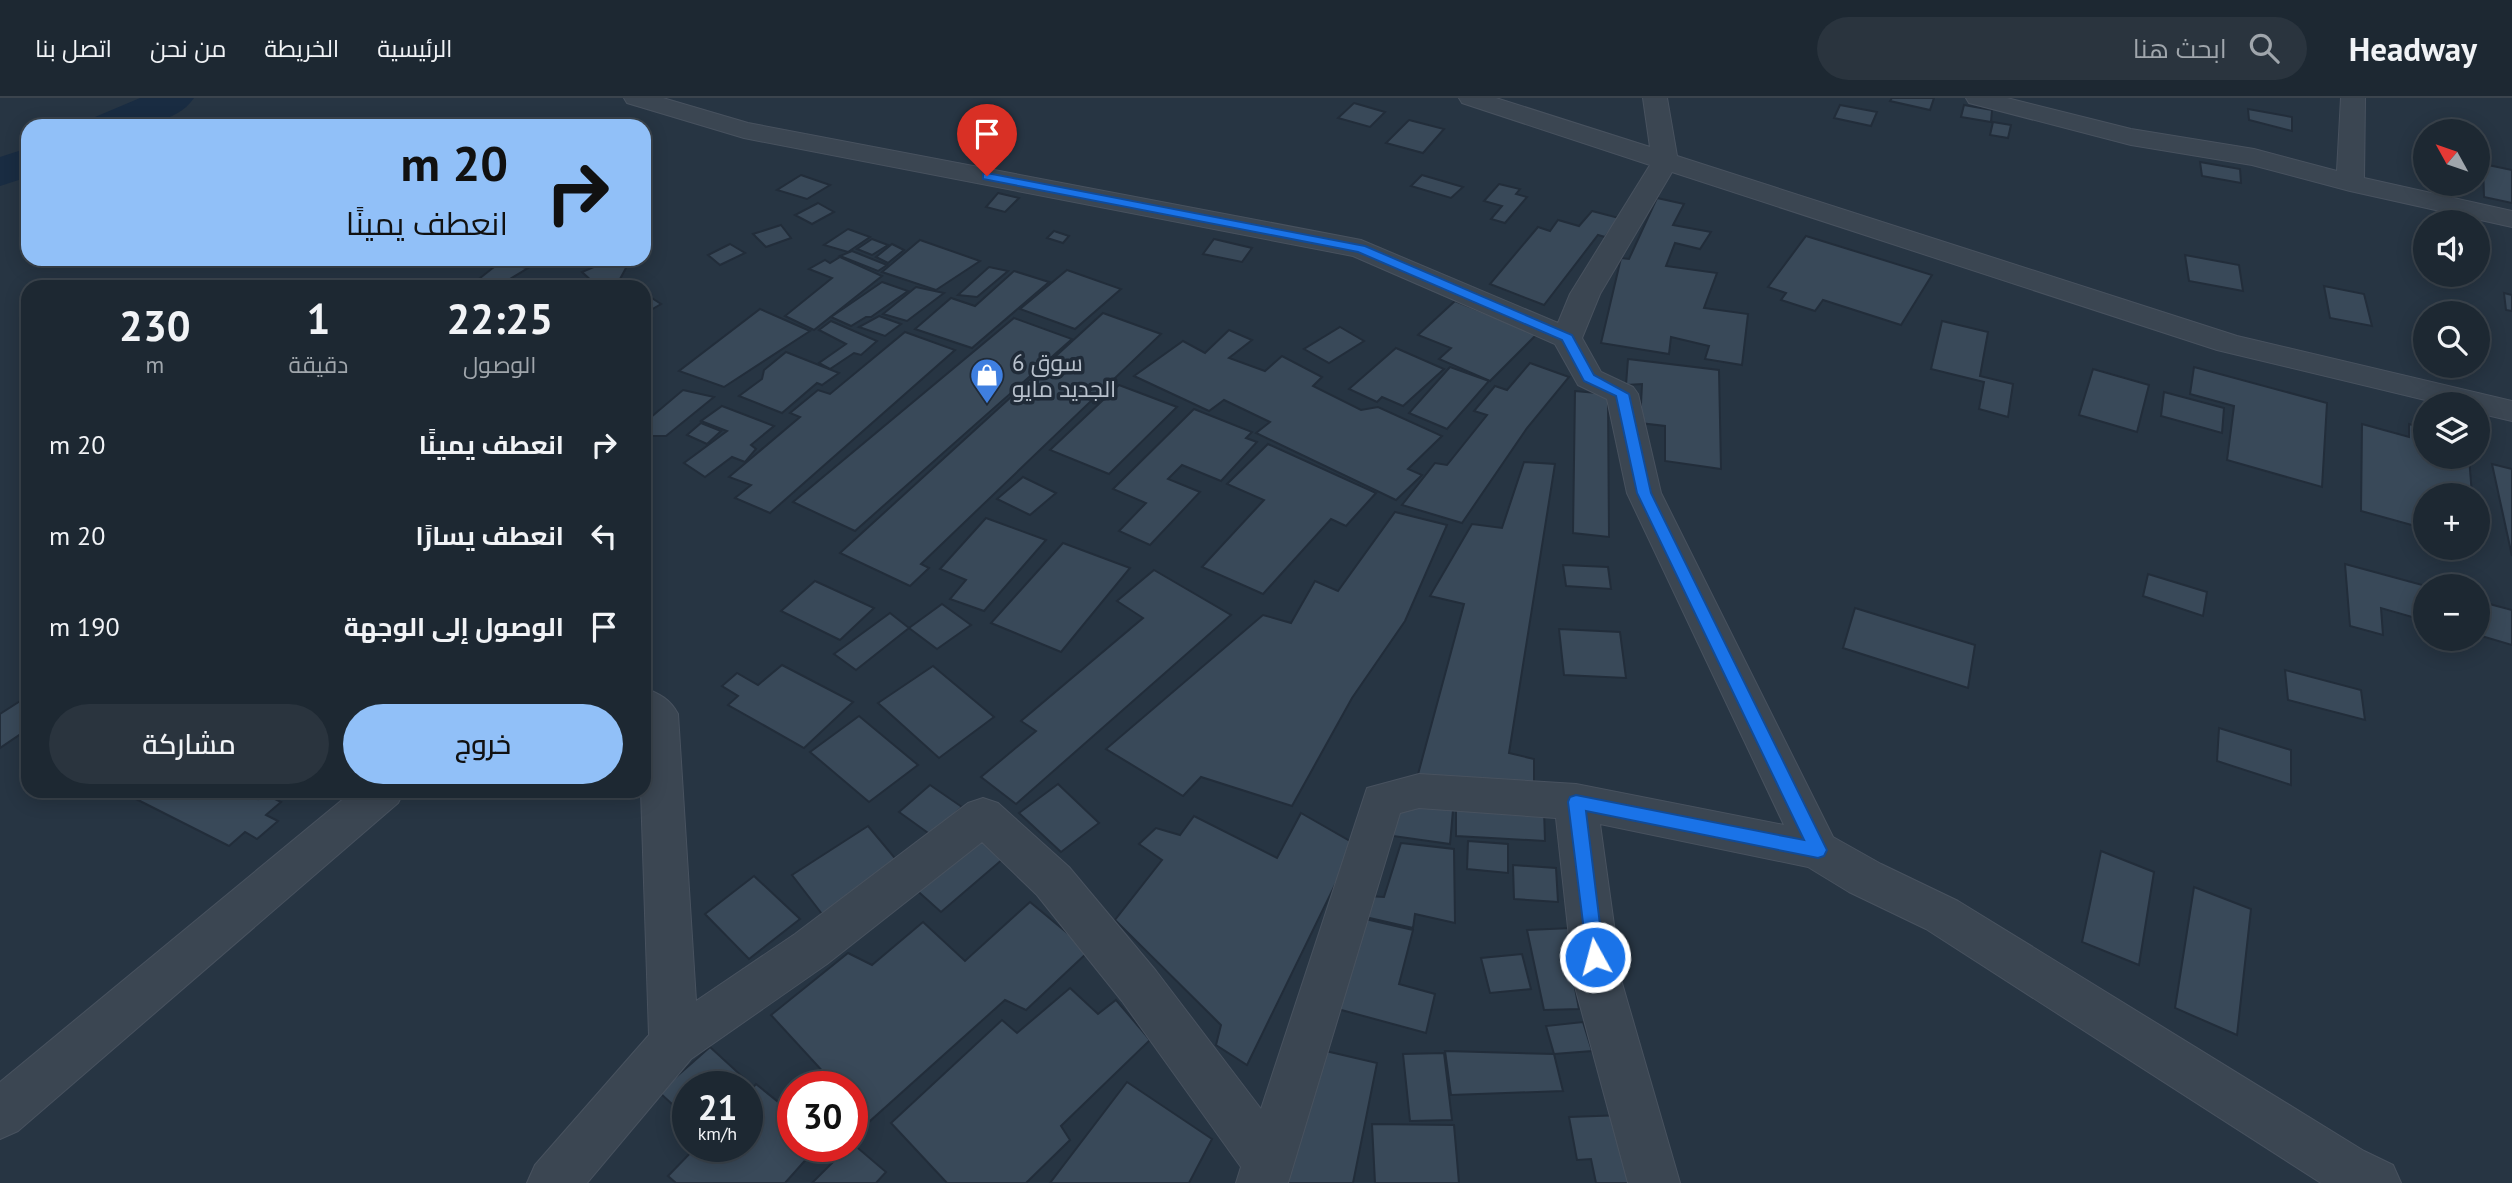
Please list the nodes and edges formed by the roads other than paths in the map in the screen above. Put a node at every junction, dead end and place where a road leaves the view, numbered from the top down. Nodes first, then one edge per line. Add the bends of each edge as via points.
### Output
1 (636, 98) edge
2 (1471, 98) edge
3 (1655, 98) edge
4 (1978, 98) edge
5 (2353, 98) edge
6 (1665, 162) junction
7 (2350, 183) junction
8 (2512, 219) edge
9 (1567, 338) junction
10 (2512, 411) edge
11 (651, 709) edge
12 (375, 798) edge
13 (1576, 802) junction
14 (1818, 850) junction
15 (674, 1043) junction
16 (0, 1114) edge
17 (1266, 1172) edge
18 (553, 1183) edge
19 (1654, 1183) edge
20 (2375, 1183) edge

1 - 9 street via 744,130 1361,249
2 - 6 street
3 - 6 street
4 - 7 street via 2131,136 2254,157
5 - 7 street
6 - 9 street via 1585,294
6 - 10 street via 2228,343
7 - 8 street
9 - 14 street via 1589,378 1622,394 1644,493
11 - 15 street via 658,714
12 - 16 street
13 - 14 street
13 - 17 street via 1419,791 1382,800
13 - 19 street via 1598,983
14 - 20 street via 1942,915
15 - 17 street via 811,949 983,816 1053,881 1139,986
15 - 18 street

